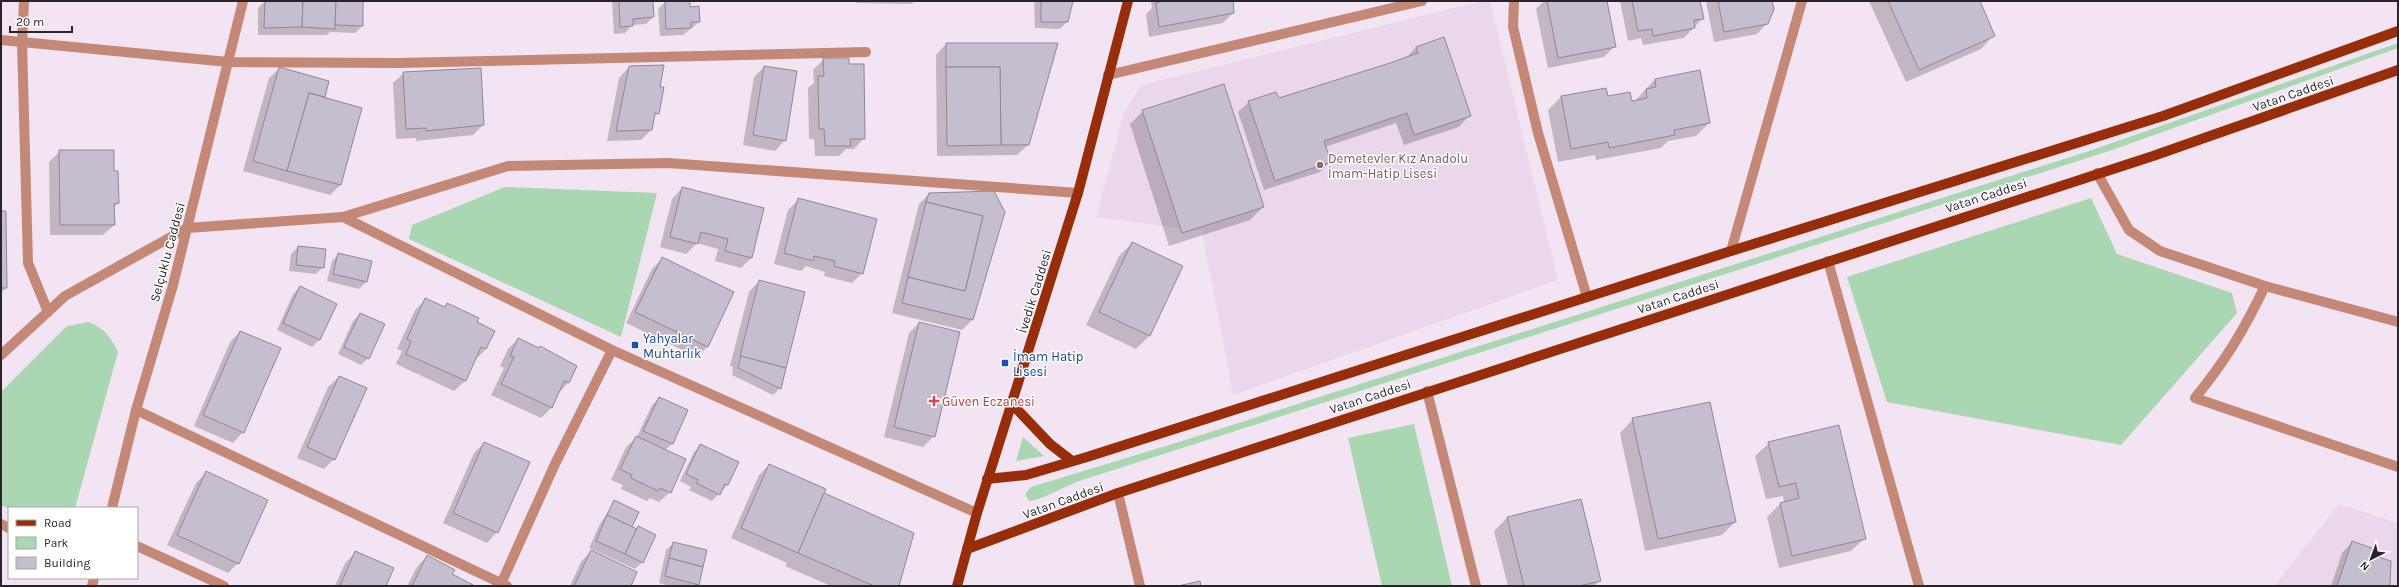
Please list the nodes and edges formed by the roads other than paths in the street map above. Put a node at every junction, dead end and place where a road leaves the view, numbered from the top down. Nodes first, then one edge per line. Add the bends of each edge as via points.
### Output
1 (24, 1) edge
2 (243, 1) edge
3 (1128, 1) edge
4 (1422, 1) edge
5 (1514, 1) edge
6 (1802, 1) edge
7 (2398, 31) edge
8 (1, 40) edge
9 (22, 42) junction
10 (866, 52) dead end
11 (228, 62) junction
12 (2398, 70) edge
13 (1108, 75) junction
14 (2097, 173) junction
15 (1078, 193) junction
16 (344, 217) junction
17 (187, 228) junction
18 (1731, 251) junction
19 (1828, 261) junction
20 (2265, 286) junction
21 (1587, 297) junction
22 (48, 312) junction
23 (2398, 322) edge
24 (612, 350) junction
25 (1, 355) edge
26 (1427, 392) junction
27 (1012, 404) junction
28 (136, 410) junction
29 (1072, 461) junction
30 (2398, 467) edge
31 (987, 479) junction
32 (1118, 493) junction
33 (112, 507) edge
34 (976, 513) junction
35 (138, 546) edge
36 (967, 549) junction
37 (503, 585) edge
38 (224, 586) edge
39 (957, 586) edge
40 (1140, 586) edge
41 (1476, 586) edge
42 (1919, 586) edge

1 - 9 street
2 - 11 street, Selçuklu Caddesi
3 - 13 main road, İvedik Caddesi
4 - 13 street
5 - 21 street via 1513,27 1538,133
6 - 18 street
7 - 18 main road, Vatan Caddesi via 2163,116
8 - 9 street
9 - 11 street
9 - 22 street via 28,263
10 - 11 street via 399,63
11 - 17 street, Selçuklu Caddesi
12 - 14 main road, Vatan Caddesi via 2154,156
13 - 15 main road, İvedik Caddesi
14 - 19 main road, Vatan Caddesi
14 - 20 street via 2129,230 2145,243 2160,251
15 - 16 street via 668,163 508,166
15 - 27 main road, İvedik Caddesi
16 - 17 street
16 - 24 street
17 - 22 street via 65,296
17 - 28 street, Selçuklu Caddesi
18 - 21 main road, Vatan Caddesi
19 - 26 main road, Vatan Caddesi
19 - 42 street
20 - 23 street
20 - 30 street via 2243,332 2196,398
21 - 29 main road, Vatan Caddesi
22 - 25 street
24 - 34 street
24 - 37 street via 555,464
26 - 32 main road, Vatan Caddesi
26 - 41 street
27 - 29 main road via 1050,444
27 - 31 main road, İvedik Caddesi
28 - 33 street, Selçuklu Caddesi
28 - 37 street
29 - 31 main road, Vatan Caddesi via 1026,475
31 - 34 main road, İvedik Caddesi
32 - 36 main road, Vatan Caddesi
32 - 40 street
34 - 36 main road, İvedik Caddesi
35 - 38 street
36 - 39 main road, İvedik Caddesi

